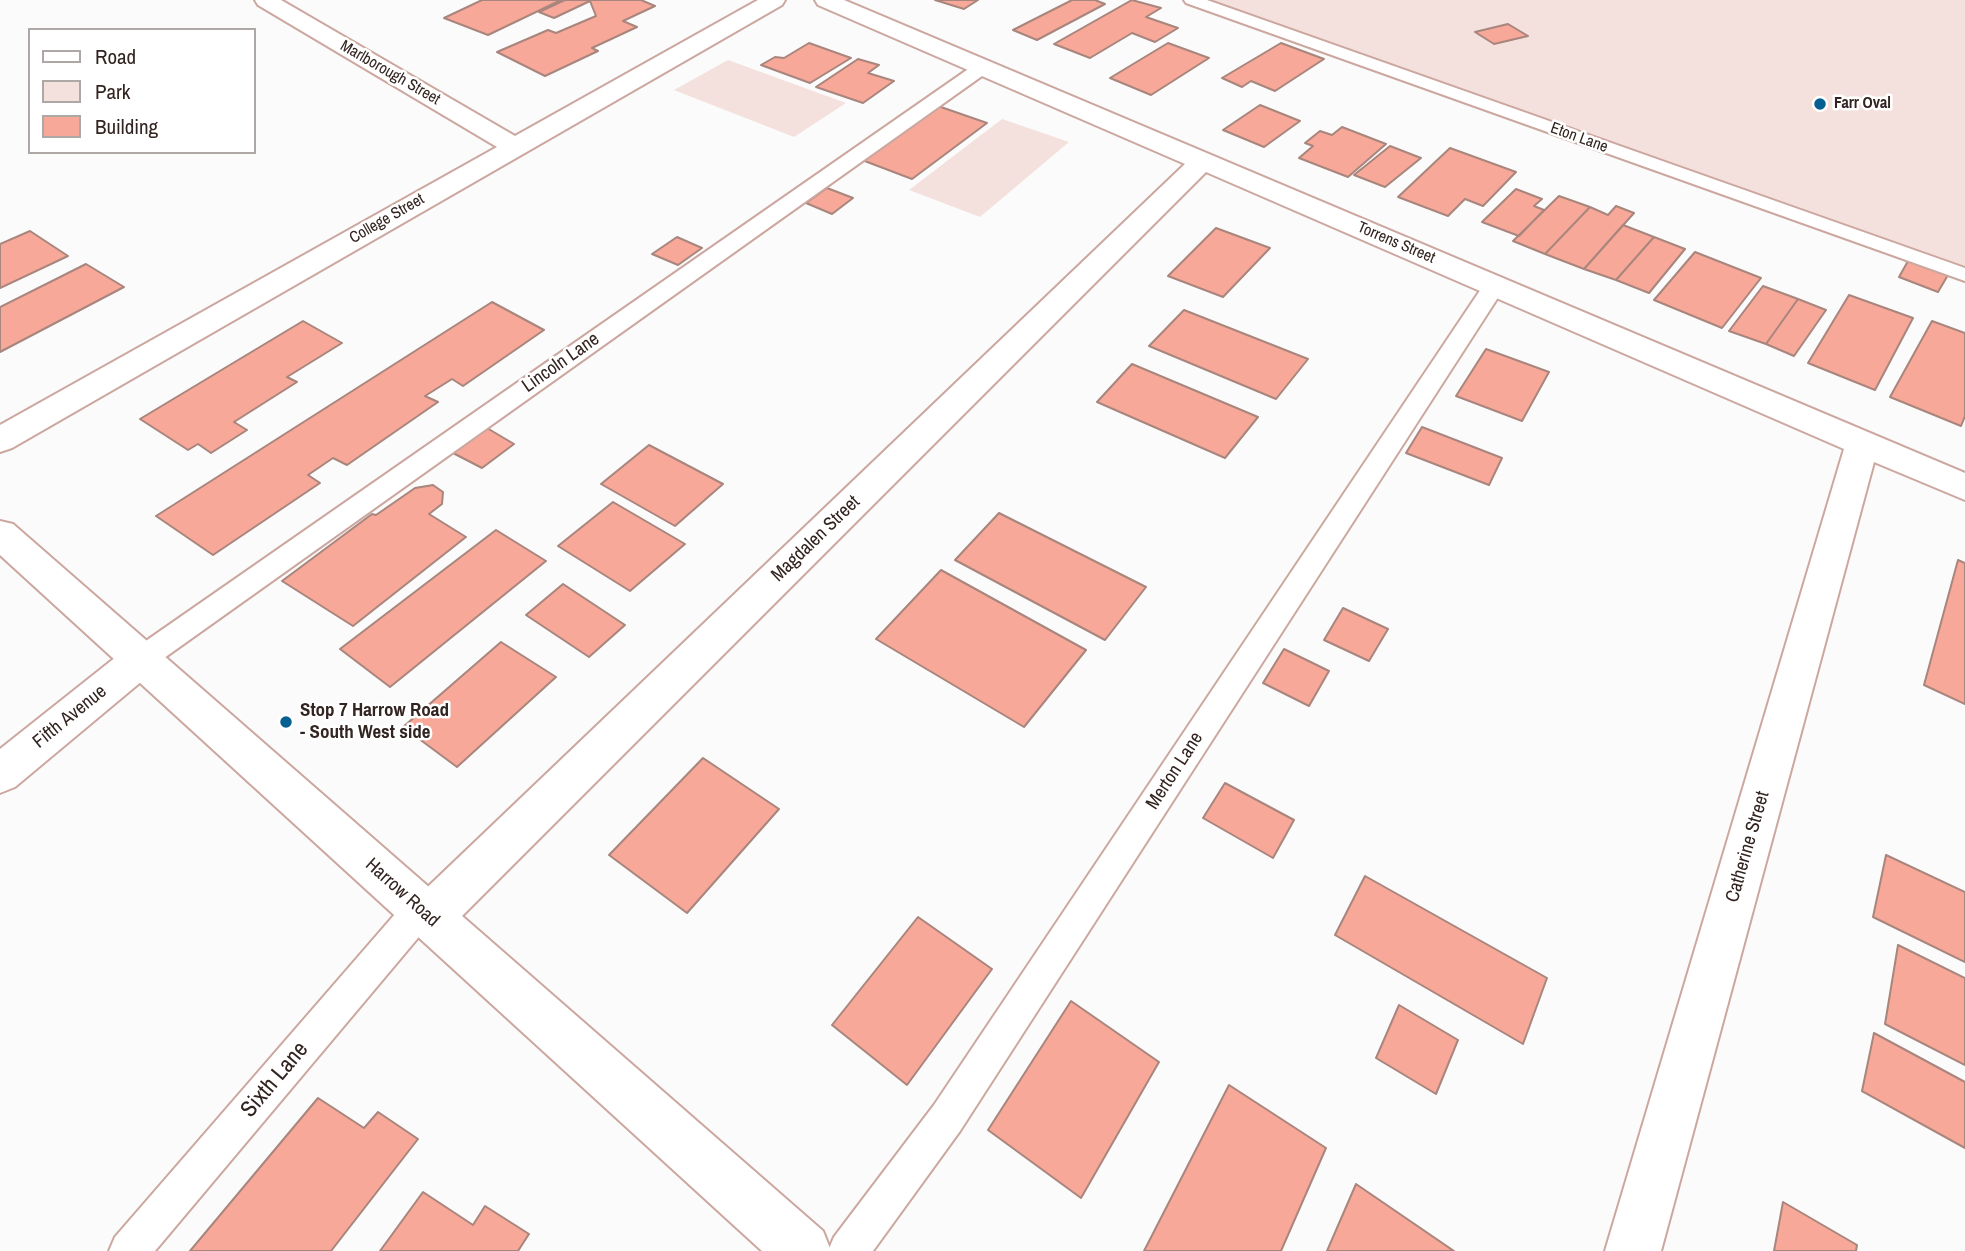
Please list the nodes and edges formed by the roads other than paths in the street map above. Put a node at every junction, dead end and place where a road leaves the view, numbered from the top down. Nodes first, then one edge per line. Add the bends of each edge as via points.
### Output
1 (266, 0) edge
2 (774, 0) edge
3 (826, 0) edge
4 (1192, 0) edge
5 (983, 67) junction
6 (514, 146) junction
7 (1203, 161) junction
8 (1965, 275) edge
9 (1495, 285) junction
10 (0, 440) edge
11 (1862, 443) junction
12 (1965, 487) edge
13 (0, 534) edge
14 (140, 660) junction
15 (0, 774) edge
16 (425, 913) junction
17 (129, 1251) edge
18 (803, 1251) edge
19 (848, 1251) edge
20 (1633, 1251) edge

1 - 6 street, Marlborough Street
2 - 6 street, College Street
3 - 5 street, Torrens Street
4 - 8 lane, Eton Lane
5 - 7 street, Torrens Street
5 - 14 lane, Lincoln Lane
6 - 10 street, College Street
7 - 9 street, Torrens Street
7 - 16 street, Magdalen Street
9 - 11 street, Torrens Street
9 - 19 lane, Merton Lane via 947,1118
11 - 12 street, Torrens Street
11 - 20 street, Catherine Street
13 - 14 street, Harrow Road
14 - 15 street, Fifth Avenue
14 - 16 street, Harrow Road
16 - 17 lane, Sixth Lane
16 - 18 street, Harrow Road

